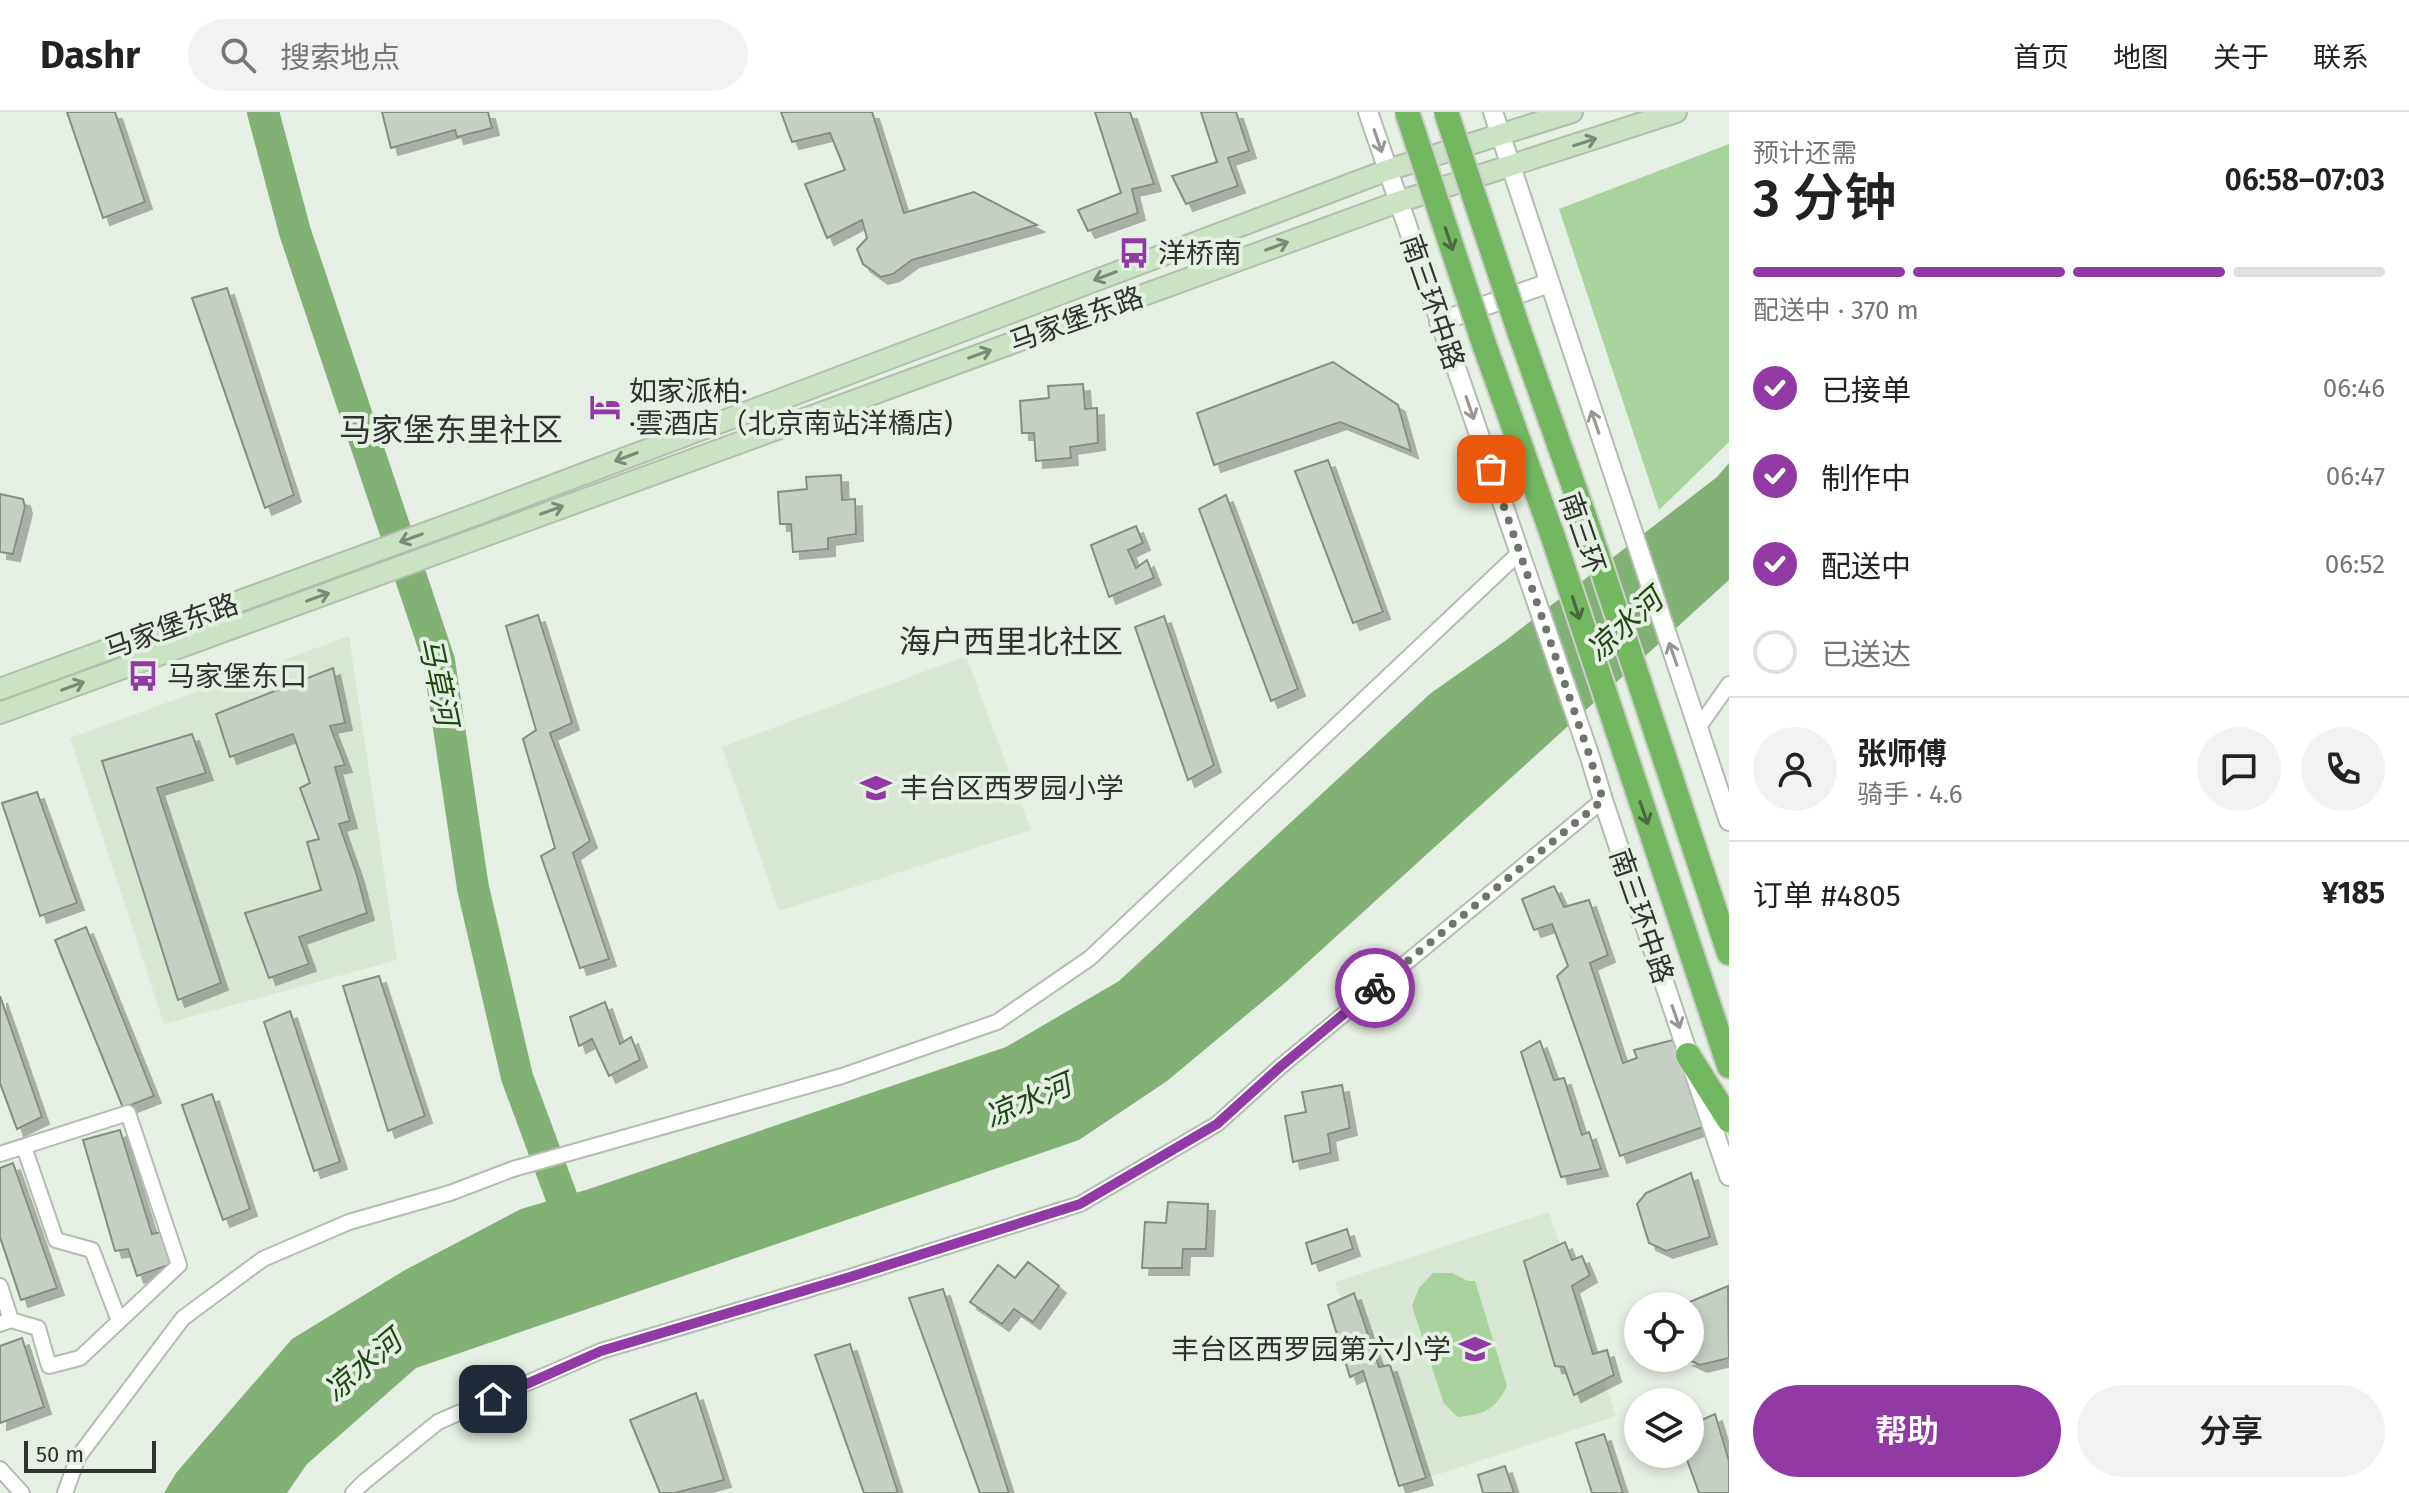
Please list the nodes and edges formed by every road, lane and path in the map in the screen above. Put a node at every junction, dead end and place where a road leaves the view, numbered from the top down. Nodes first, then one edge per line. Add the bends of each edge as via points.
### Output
1 (1368, 112) edge
2 (1407, 112) edge
3 (1446, 112) edge
4 (1493, 112) edge
5 (1572, 112) edge
6 (1676, 112) edge
7 (1501, 135) junction
8 (1511, 166) junction
9 (1388, 170) junction
10 (1398, 202) junction
11 (1549, 283) junction
12 (1439, 322) junction
13 (1520, 552) junction
14 (1729, 684) edge
15 (0, 689) edge
16 (0, 713) edge
17 (1698, 728) junction
18 (1603, 800) junction
19 (1729, 821) edge
20 (1729, 953) edge
21 (1688, 1055) junction
22 (1729, 1066) edge
23 (1729, 1120) edge
24 (24, 1147) junction
25 (0, 1154) edge
26 (1729, 1176) edge
27 (0, 1286) edge
28 (119, 1321) junction
29 (6, 1322) edge
30 (0, 1469) edge
31 (22, 1493) edge
32 (65, 1493) edge
33 (353, 1493) edge

1 -> 9 street, 南三环中路
2 -> 22 highway, 南三环, bridge
3 - 20 highway, 南三环, bridge
4 - 7 street
5 - 7 main road, 马家堡东路
8 -> 6 main road, 马家堡东路
7 - 8 street
7 - 9 main road, 马家堡东路
8 - 10 main road, 马家堡东路
8 - 11 street
9 - 10 street, 南三环中路
9 -> 15 main road, 马家堡东路
10 - 12 street, 南三环中路
16 -> 10 main road, 马家堡东路
11 - 12 street
17 -> 11 street
12 -> 13 street, 南三环中路
13 - 18 street, 南三环中路
13 - 32 street via 1090,958 997,1022 842,1076 513,1169 349,1222 263,1259 183,1318 78,1457
14 - 17 street
17 - 19 street
18 -> 21 street, 南三环中路
18 - 33 street via 1217,1124 1080,1204 601,1351 438,1422
21 - 23 highway
21 - 26 street, 南三环中路
24 - 25 street
24 - 28 street via 56,1240 92,1250
24 - 28 street via 128,1113 179,1265
27 - 29 street
28 - 29 street via 80,1358 49,1366 38,1328
30 - 31 street

